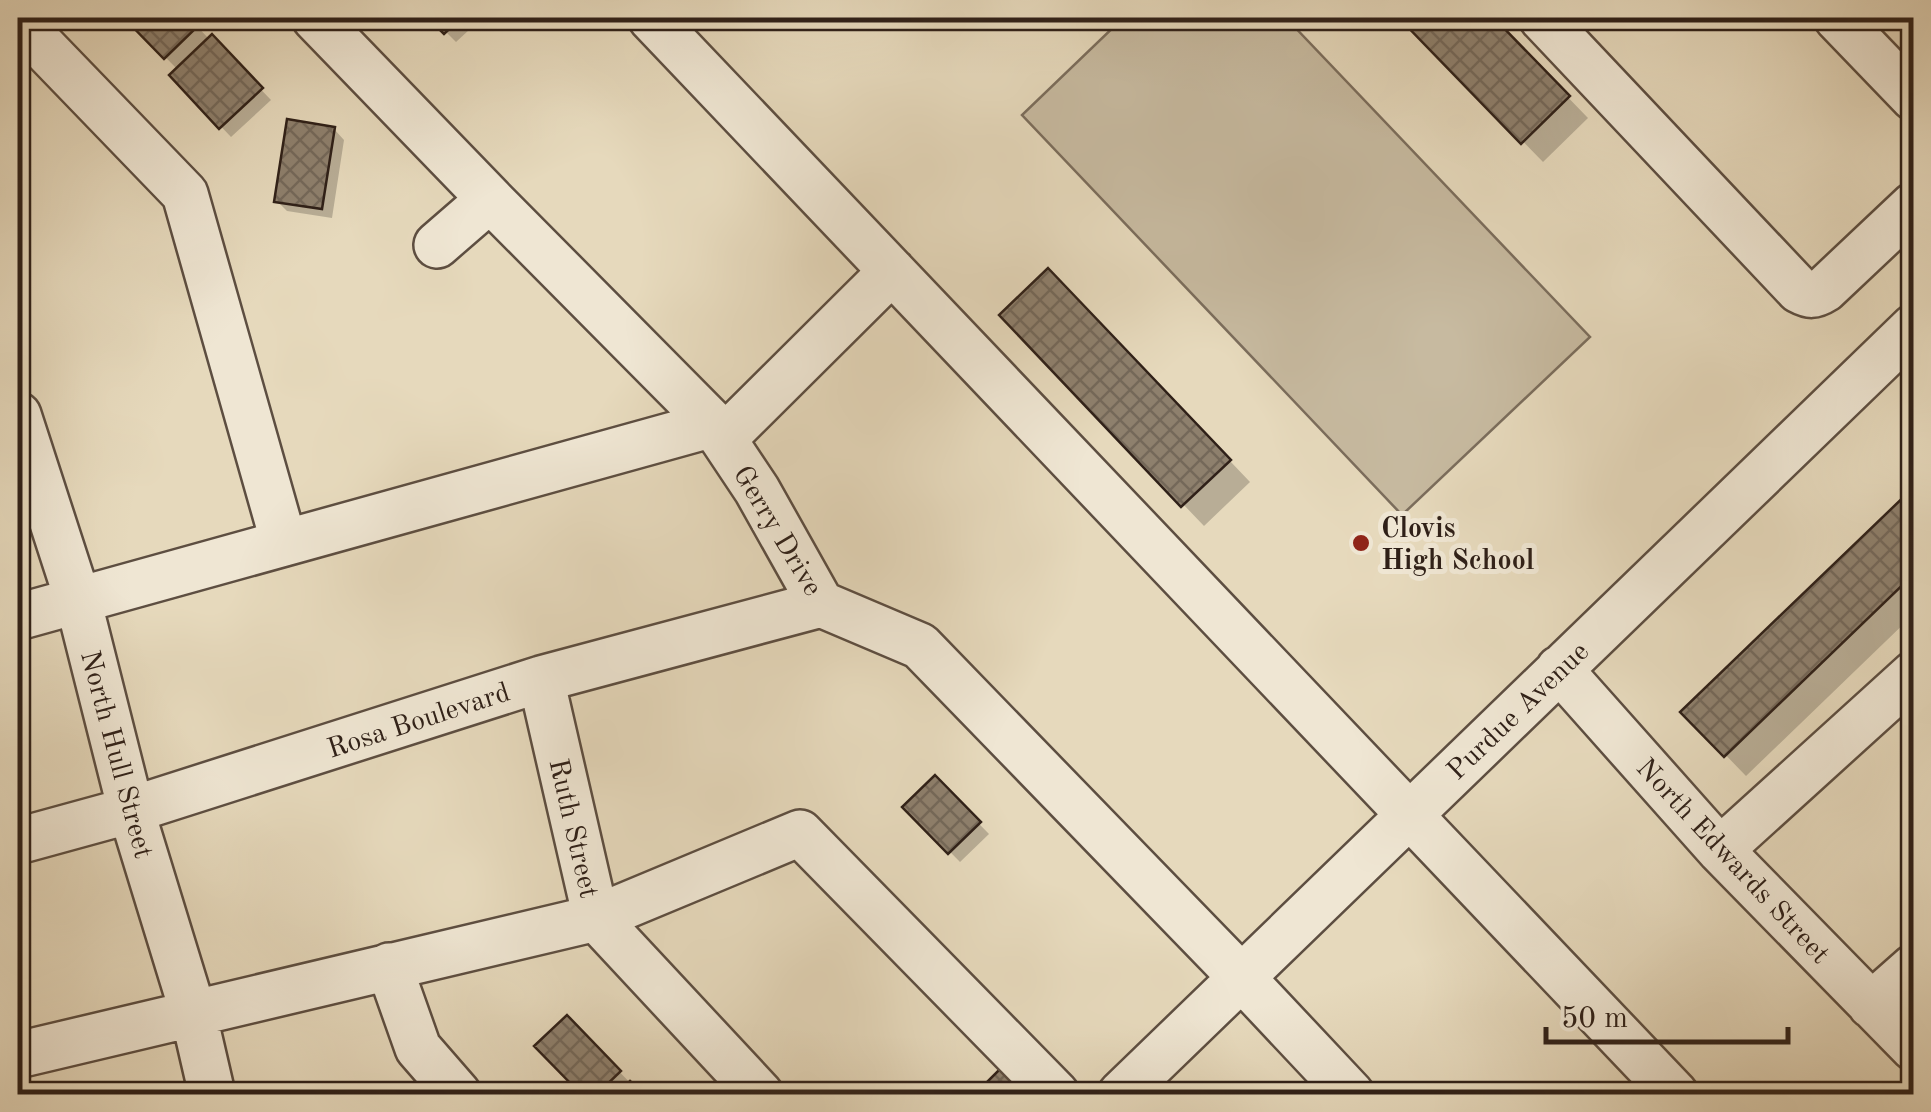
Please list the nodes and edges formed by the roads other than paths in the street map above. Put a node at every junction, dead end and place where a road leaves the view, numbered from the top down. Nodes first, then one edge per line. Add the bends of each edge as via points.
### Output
1 (315, 18) edge
2 (651, 18) edge
3 (1542, 18) edge
4 (1837, 18) edge
5 (18, 21) edge
6 (1912, 94) edge
7 (490, 199) junction
8 (1914, 205) edge
9 (437, 246) dead end
10 (892, 271) junction
11 (1914, 328) edge
12 (18, 415) edge
13 (718, 431) junction
14 (284, 543) junction
15 (78, 600) junction
16 (822, 604) junction
17 (18, 616) edge
18 (1559, 669) junction
19 (1914, 674) edge
20 (541, 679) junction
21 (131, 810) junction
22 (1408, 816) junction
23 (18, 840) edge
24 (1720, 850) junction
25 (596, 918) junction
26 (389, 966) junction
27 (1914, 967) edge
28 (1242, 978) junction
29 (1871, 1005) junction
30 (193, 1012) junction
31 (1914, 1048) edge
32 (18, 1055) edge
33 (212, 1094) edge
34 (458, 1094) edge
35 (760, 1094) edge
36 (1056, 1094) edge
37 (1121, 1094) edge
38 (1350, 1094) edge
39 (1675, 1094) edge

1 - 7 street, Gerry Drive
2 - 10 street
3 - 8 street via 1798,290 1815,296 1825,289
4 - 6 street
5 - 14 street via 185,194
7 - 9 street
7 - 13 street, Gerry Drive
10 - 13 street
10 - 22 street
11 - 18 street, Purdue Avenue
12 - 15 street, North Hull Street
13 - 14 street
13 - 16 street, Gerry Drive
14 - 15 street
15 - 17 street
15 - 21 street, North Hull Street
16 - 20 street, Rosa Boulevard
16 - 28 street, Gerry Drive via 920,646
18 - 22 street, Purdue Avenue
18 - 24 street, North Edwards Street
19 - 24 street
20 - 21 street, Rosa Boulevard
20 - 25 street, Ruth Street
21 - 23 street, Rosa Boulevard
21 - 30 street, North Hull Street
22 - 28 street, Purdue Avenue
22 - 39 street
24 - 29 street, North Edwards Street
25 - 26 street
25 - 35 street, Ruth Street
25 - 36 street via 800,834
26 - 30 street
26 - 34 street via 418,1048
27 - 29 street
28 - 37 street, Purdue Avenue
28 - 38 street, Gerry Drive
29 - 31 street, North Edwards Street
30 - 32 street
30 - 33 street, North Hull Street

